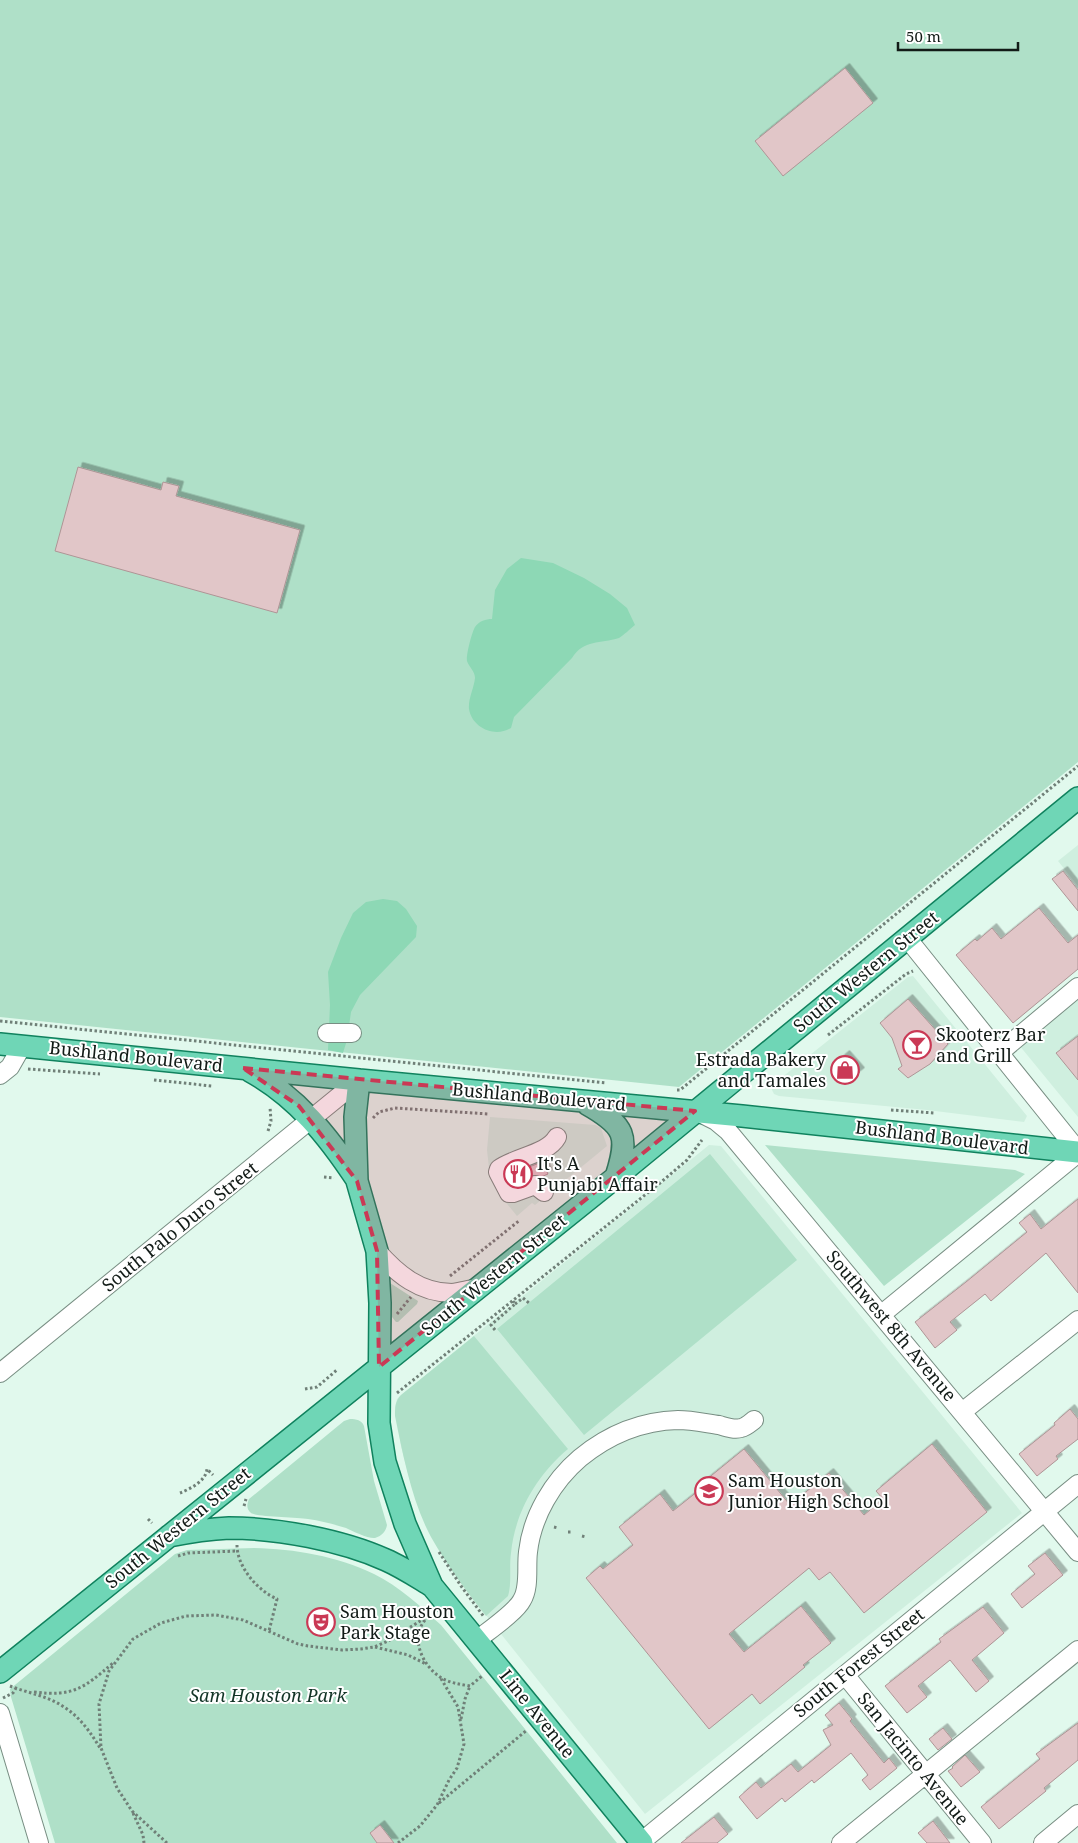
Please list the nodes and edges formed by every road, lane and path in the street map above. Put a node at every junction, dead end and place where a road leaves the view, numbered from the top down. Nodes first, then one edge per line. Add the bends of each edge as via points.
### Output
1 (1078, 766) edge
2 (1078, 798) edge
3 (907, 938) junction
4 (915, 971) dead end
5 (1078, 988) edge
6 (0, 1021) edge
7 (327, 1033) dead end
8 (352, 1033) dead end
9 (828, 1035) dead end
10 (0, 1044) edge
11 (22, 1046) junction
12 (1000, 1052) junction
13 (243, 1068) junction
14 (28, 1069) dead end
15 (0, 1075) edge
16 (104, 1075) dead end
17 (151, 1080) dead end
18 (359, 1080) junction
19 (611, 1083) dead end
20 (217, 1086) dead end
21 (670, 1089) dead end
22 (582, 1102) junction
23 (268, 1103) dead end
24 (891, 1110) dead end
25 (696, 1111) junction
26 (935, 1113) dead end
27 (489, 1114) dead end
28 (312, 1119) junction
29 (372, 1119) dead end
30 (268, 1131) dead end
31 (558, 1137) dead end
32 (702, 1140) dead end
33 (1078, 1152) edge
34 (616, 1177) junction
35 (357, 1181) junction
36 (544, 1192) dead end
37 (520, 1220) dead end
38 (377, 1251) junction
39 (444, 1278) dead end
40 (480, 1287) junction
41 (413, 1295) dead end
42 (514, 1302) junction
43 (529, 1304) dead end
44 (882, 1314) junction
45 (392, 1320) dead end
46 (1078, 1320) edge
47 (495, 1330) dead end
48 (379, 1367) junction
49 (0, 1373) edge
50 (338, 1374) dead end
51 (305, 1390) dead end
52 (395, 1395) dead end
53 (962, 1412) junction
54 (754, 1420) dead end
55 (213, 1475) dead end
56 (1078, 1484) edge
57 (180, 1492) dead end
58 (1044, 1512) junction
59 (148, 1519) dead end
60 (159, 1530) junction
61 (237, 1545) dead end
62 (237, 1551) junction
63 (439, 1552) dead end
64 (1078, 1552) edge
65 (178, 1556) dead end
66 (432, 1586) junction
67 (432, 1612) dead end
68 (428, 1616) junction
69 (486, 1619) dead end
70 (269, 1631) junction
71 (477, 1640) junction
72 (374, 1647) junction
73 (1078, 1650) edge
74 (118, 1660) junction
75 (426, 1664) junction
76 (0, 1672) edge
77 (486, 1674) dead end
78 (844, 1674) junction
79 (440, 1677) junction
80 (470, 1686) junction
81 (26, 1691) junction
82 (0, 1699) edge
83 (0, 1713) edge
84 (461, 1722) junction
85 (528, 1729) dead end
86 (101, 1748) junction
87 (925, 1772) junction
88 (437, 1805) junction
89 (132, 1811) junction
90 (1078, 1814) edge
91 (641, 1842) edge
92 (39, 1843) edge
93 (144, 1843) edge
94 (167, 1843) edge
95 (398, 1843) edge
96 (841, 1843) edge
97 (982, 1843) edge
98 (1043, 1843) edge

1 - 21 path via 680,1090
2 - 3 main road, South Western Street
3 - 12 street
3 - 25 main road, South Western Street
4 - 9 path via 906,974
5 - 12 street
6 - 19 path
7 - 8 street
10 - 11 main road, Bushland Boulevard
11 - 13 main road, Bushland Boulevard
11 - 15 street via 10,1067
12 - 33 street
13 - 18 main road, Bushland Boulevard
13 - 28 main road via 283,1093
14 - 16 path
17 - 20 path
18 - 22 main road, Bushland Boulevard
18 - 28 street, South Palo Duro Street
18 - 35 main road via 355,1117
22 - 25 main road, Bushland Boulevard
22 - 34 main road via 603,1113 621,1132 623,1154
23 - 30 path via 272,1112
24 - 26 path
25 - 33 main road, Bushland Boulevard
25 - 34 main road, South Western Street
25 - 44 street, Southwest 8th Avenue via 728,1131
27 - 29 path via 394,1108 379,1112
28 - 35 main road via 337,1149
28 - 49 street, South Palo Duro Street
31 - 36 street via 548,1147 498,1172 509,1193 535,1185
32 - 42 path via 687,1160
33 - 44 street
34 - 40 main road, South Western Street
35 - 38 main road
37 - 39 path
38 - 40 street via 391,1268 427,1290 453,1293
38 - 48 main road via 381,1329
40 - 48 main road, South Western Street
41 - 45 path
42 - 43 path via 524,1298
42 - 47 path via 491,1325
42 - 52 path
44 - 53 street, Southwest 8th Avenue
46 - 53 street
48 - 60 main road, South Western Street
48 - 66 main road, Line Avenue via 379,1423 385,1462 405,1524
50 - 51 path via 338,1369 316,1387
53 - 58 street, Southwest 8th Avenue
54 - 71 street via 738,1429 679,1420 645,1424 612,1437 581,1458 551,1491 537,1520 528,1550 522,1602
55 - 57 path via 208,1469 203,1479
56 - 58 street, South Forest Street
58 - 64 street, Southwest 8th Avenue
58 - 78 street, South Forest Street
59 - 60 path
60 - 66 main road, Line Avenue via 228,1528 299,1535 386,1560
60 - 76 main road, South Western Street
61 - 62 path
62 - 65 path
62 - 70 path via 258,1586 277,1599
63 - 69 path
66 - 71 main road, Line Avenue
67 - 68 path
68 - 72 path
68 - 75 path via 418,1633
70 - 72 path via 298,1644 317,1648
70 - 74 path via 243,1620 216,1615 186,1616 161,1623 133,1639
71 - 91 main road, Line Avenue
72 - 75 path via 408,1655
73 - 87 street
74 - 81 path via 73,1692
74 - 86 path via 109,1671 99,1704
75 - 79 path
77 - 80 path
78 - 87 street, San Jacinto Avenue
78 - 91 street, South Forest Street
79 - 80 path
79 - 84 path via 458,1707
80 - 84 path
81 - 82 path via 16,1688
81 - 86 path via 65,1707 87,1728
83 - 92 street
84 - 88 path via 464,1744 457,1768
85 - 88 path
86 - 89 path via 117,1788
87 - 96 street
87 - 97 street, San Jacinto Avenue
88 - 95 path via 420,1826
89 - 93 path
89 - 94 path
90 - 98 street

